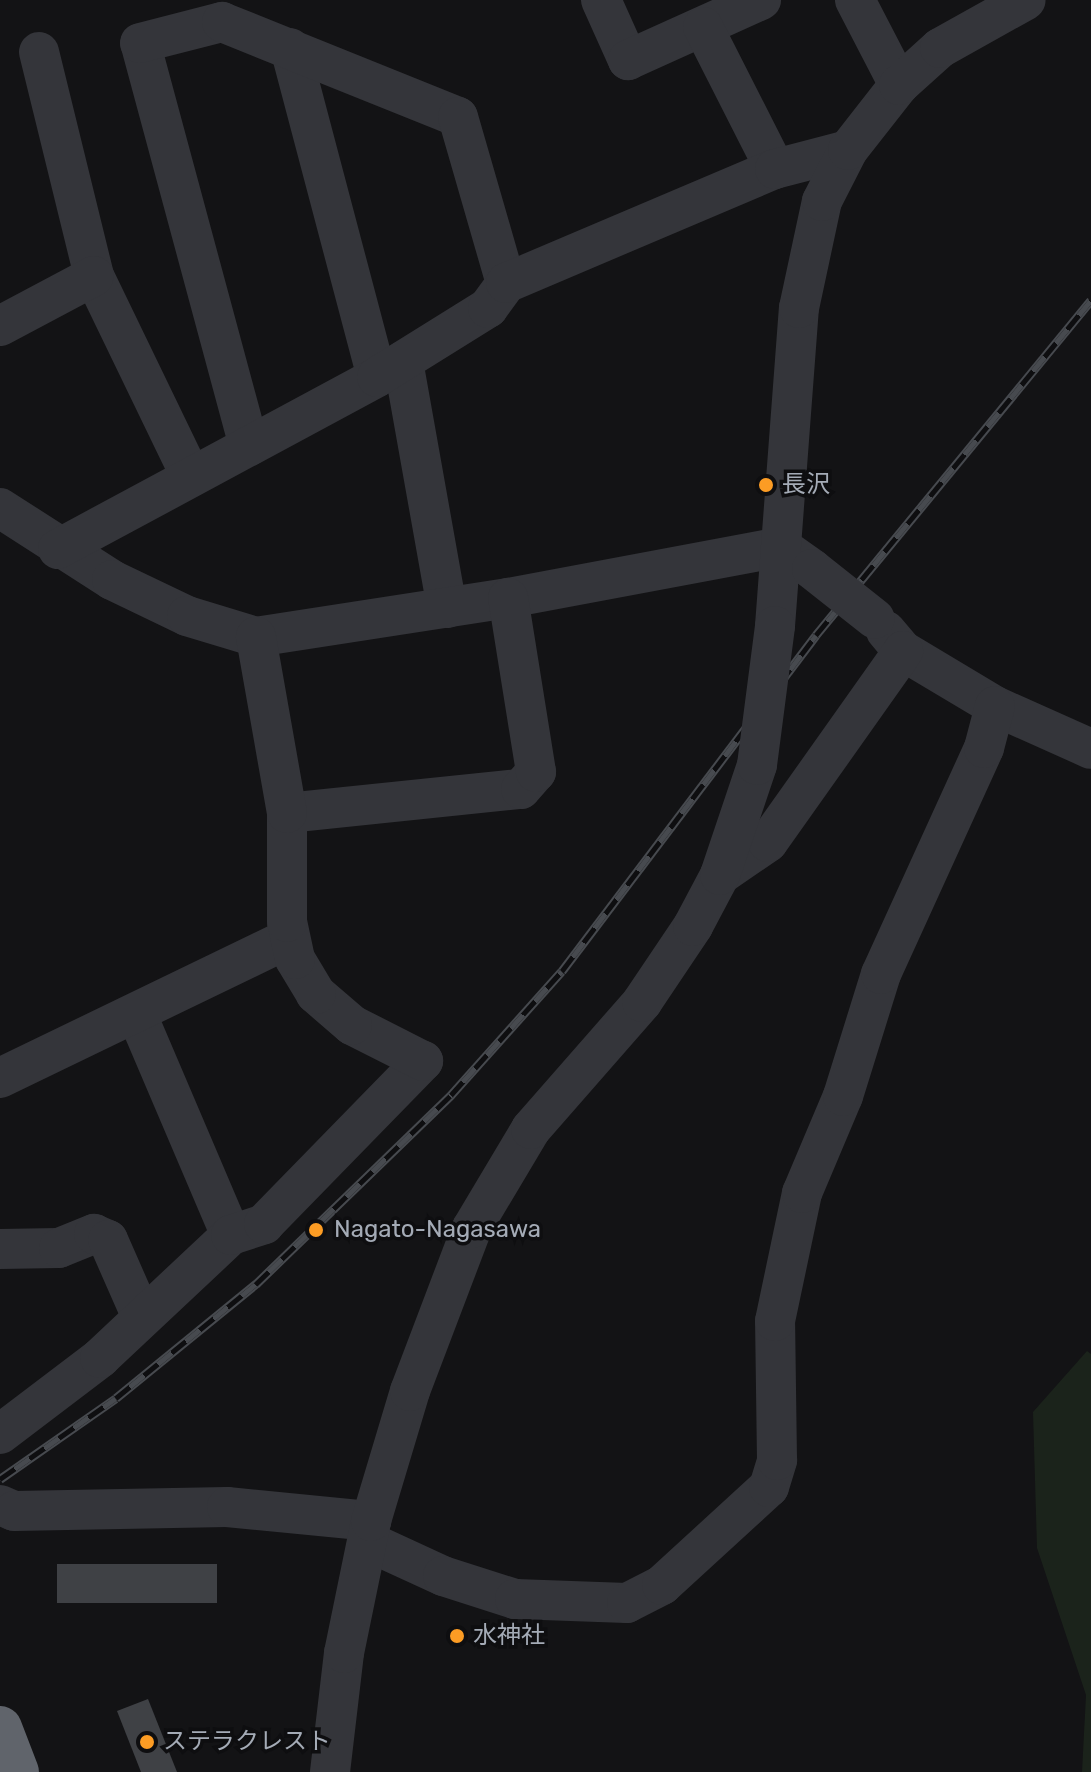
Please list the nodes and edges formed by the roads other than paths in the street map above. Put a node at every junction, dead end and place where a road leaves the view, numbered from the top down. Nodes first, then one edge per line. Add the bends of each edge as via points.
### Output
1 (601, 0) edge
2 (761, 0) edge
3 (855, 0) edge
4 (1026, 0) edge
5 (703, 27) junction
6 (290, 48) junction
7 (39, 52) dead end
8 (899, 85) junction
9 (848, 150) junction
10 (775, 169) junction
11 (94, 276) junction
12 (506, 283) junction
13 (0, 326) edge
14 (390, 369) junction
15 (249, 446) junction
16 (191, 477) junction
17 (0, 508) edge
18 (58, 549) junction
19 (796, 558) junction
20 (508, 598) junction
21 (447, 608) junction
22 (256, 637) junction
23 (903, 651) junction
24 (995, 706) junction
25 (1091, 749) edge
26 (287, 813) junction
27 (720, 875) junction
28 (289, 938) junction
29 (137, 1015) junction
30 (0, 1078) edge
31 (231, 1235) junction
32 (0, 1249) edge
33 (141, 1315) junction
34 (0, 1434) edge
35 (0, 1505) edge
36 (369, 1531) junction
37 (0, 1728) edge
38 (17, 1772) edge
39 (330, 1772) edge

1 - 5 street via 628,60
2 - 5 street
3 - 8 street
4 - 8 street via 940,48
5 - 10 street
6 - 12 street via 458,117
6 - 14 street
6 - 15 street via 222,22 140,43
7 - 11 street
8 - 9 street
9 - 10 street
9 - 19 street via 822,201 808,250
10 - 12 street
11 - 13 street
11 - 16 street
12 - 14 street via 488,308
14 - 15 street
14 - 21 street
15 - 16 street
16 - 18 street
17 - 18 street
18 - 22 street via 187,616
19 - 20 street
19 - 23 street, bridge via 875,619
19 - 27 street, bridge via 775,626 757,765
20 - 21 street
20 - 26 street via 536,772 521,789
21 - 22 street
22 - 26 street
23 - 24 street
23 - 27 street via 768,842
24 - 25 street
24 - 36 street via 984,748 881,974 843,1096 802,1193 775,1321 777,1460 769,1487 662,1585 627,1603 515,1599 443,1576
26 - 28 street
27 - 36 street via 642,1002 531,1129 501,1173 448,1286
28 - 29 street
28 - 31 street via 316,994 352,1025 423,1061 264,1224
29 - 30 street
29 - 31 street
31 - 33 street
32 - 33 street via 59,1248 94,1234 108,1240
33 - 34 street via 100,1358
35 - 36 street via 14,1511 227,1507
36 - 39 street via 344,1653
37 - 38 highway

